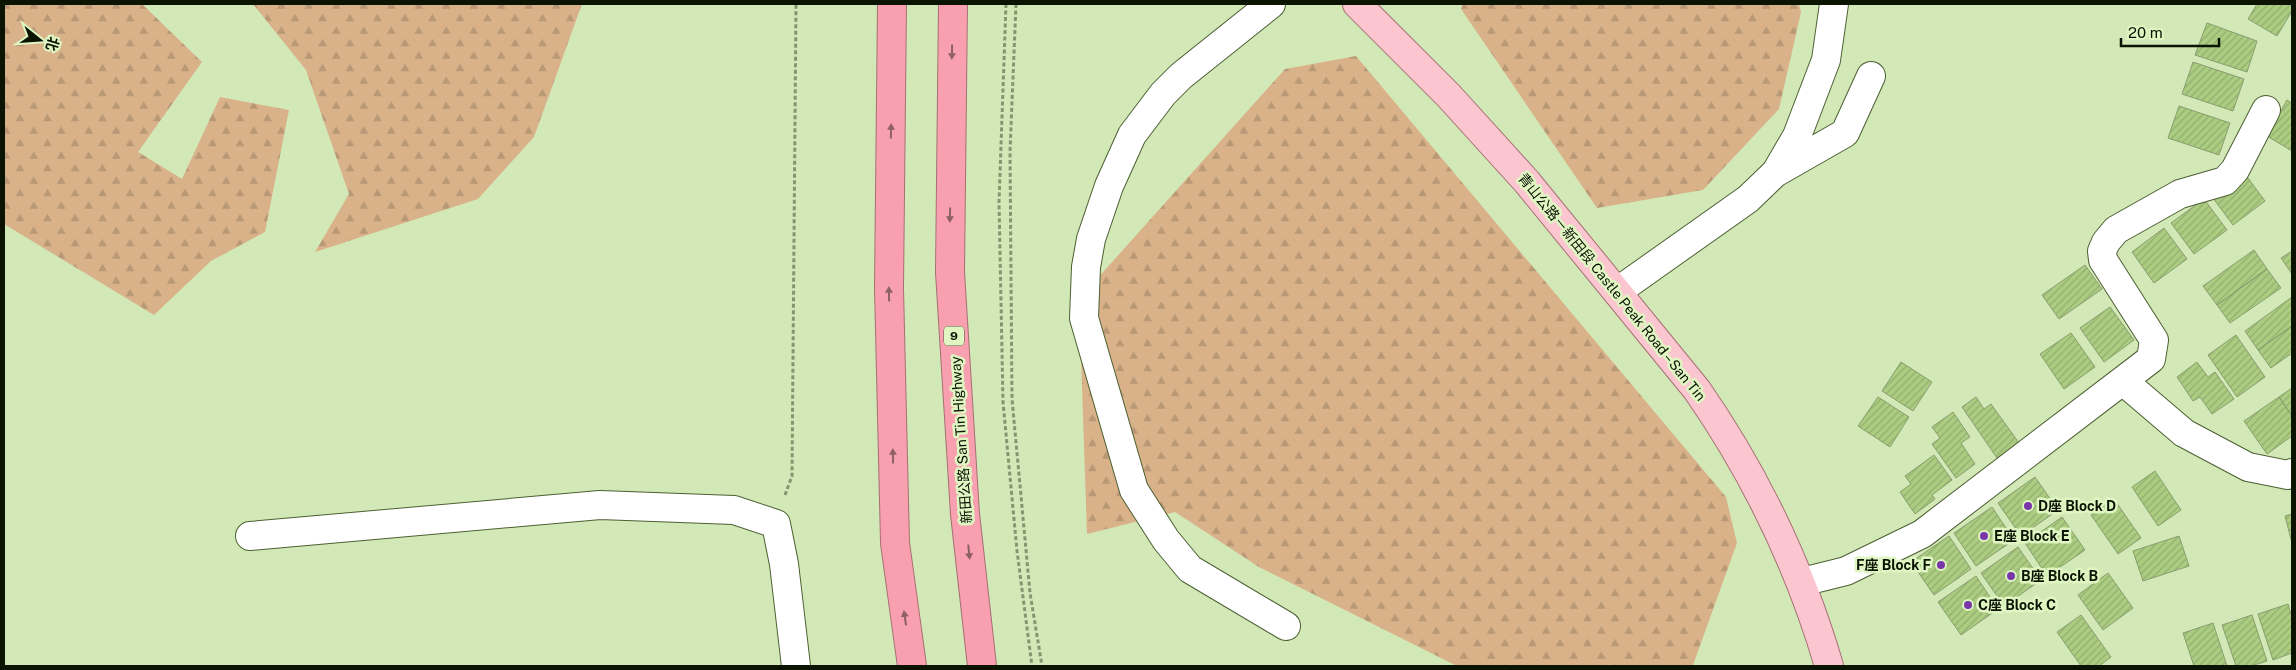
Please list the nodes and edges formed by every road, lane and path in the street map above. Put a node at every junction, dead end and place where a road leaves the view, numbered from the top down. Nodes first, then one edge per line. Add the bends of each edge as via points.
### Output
1 (796, 4) edge
2 (892, 4) edge
3 (953, 4) edge
4 (1006, 4) edge
5 (1016, 4) edge
6 (1271, 4) edge
7 (1357, 4) edge
8 (1834, 4) edge
9 (1871, 76) dead end
10 (2266, 110) dead end
11 (1775, 173) junction
12 (1618, 291) junction
13 (2123, 381) junction
14 (2292, 472) edge
15 (776, 524) junction
16 (250, 536) dead end
17 (1802, 582) junction
18 (1286, 626) dead end
19 (796, 666) edge
20 (912, 666) edge
21 (982, 666) edge
22 (1032, 666) edge
23 (1042, 666) edge
24 (1829, 666) edge

1 - 15 path via 792,476
20 -> 2 highway via 895,544 889,288
3 -> 21 highway, 新田公路 San Tin Highway / 9 via 950,272 965,514
4 - 22 path via 999,202 1003,402
5 - 23 path via 1010,161 1012,399 1030,593
6 - 18 street via 1181,76 1132,135 1112,178 1091,239 1086,267 1084,318 1134,490 1166,540 1190,569
7 - 12 main road, 青山公路－新田段 Castle Peak Road – San Tin via 1486,136
8 - 11 street via 1826,60 1797,136
9 - 11 street via 1845,133
10 - 13 street via 2235,170 2225,181 2180,194 2116,230 2106,242 2102,260 2154,340 2151,359
11 - 12 street via 1748,199
12 - 17 main road, 青山公路－新田段 Castle Peak Road – San Tin via 1720,422 1759,491
13 - 14 street via 2184,433 2248,467 2288,475
13 - 17 street via 1922,534 1846,571
15 - 16 street via 734,510 600,505
15 - 19 street
17 - 24 main road, 青山公路－新田段 Castle Peak Road – San Tin

